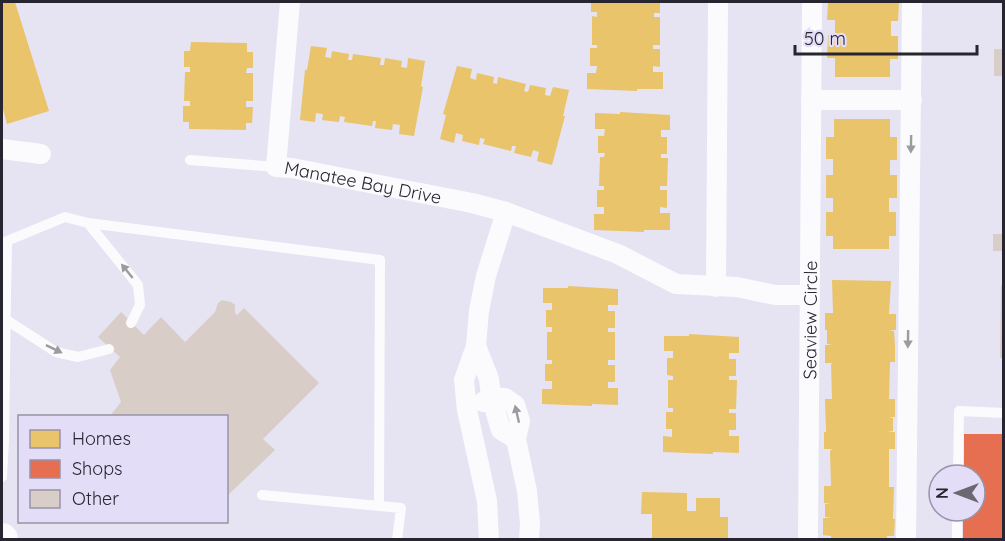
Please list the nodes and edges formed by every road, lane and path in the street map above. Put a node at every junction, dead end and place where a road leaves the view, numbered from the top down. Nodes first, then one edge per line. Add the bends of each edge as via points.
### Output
1 (290, 2) edge
2 (718, 2) edge
3 (812, 2) edge
4 (912, 2) edge
5 (811, 100) junction
6 (912, 100) junction
7 (2, 149) edge
8 (41, 154) dead end
9 (190, 160) dead end
10 (276, 167) junction
11 (506, 212) junction
12 (88, 223) junction
13 (4, 239) edge
14 (716, 287) junction
15 (810, 295) junction
16 (4, 296) edge
17 (5, 319) junction
18 (131, 323) dead end
19 (476, 346) junction
20 (109, 350) dead end
21 (3, 369) edge
22 (491, 397) junction
23 (467, 410) junction
24 (1004, 413) edge
25 (3, 442) edge
26 (958, 463) edge
27 (2, 477) edge
28 (262, 495) dead end
29 (379, 505) junction
30 (957, 523) edge
31 (397, 540) edge
32 (489, 540) edge
33 (529, 540) edge
34 (808, 540) edge
35 (906, 540) edge
36 (957, 540) edge

1 - 10 street, Manatee Bay Drive
2 - 14 street
3 - 5 street, Seaview Circle
4 - 6 street
5 - 6 street
5 - 15 street, Seaview Circle
6 -> 35 street
7 - 8 street
9 - 10 lane
10 - 11 street, Manatee Bay Drive
11 - 14 street, Manatee Bay Drive via 618,254 676,284
11 - 19 street via 486,276
12 - 13 lane via 65,217
18 -> 12 lane via 140,305 138,285
12 - 29 lane via 380,260
13 - 16 lane
14 - 15 street, Manatee Bay Drive
15 - 34 street, Seaview Circle
16 - 17 lane
17 -> 20 lane via 56,352 78,357
17 - 21 lane
19 - 22 street via 489,379
19 - 23 street via 464,380
21 - 25 lane
22 - 23 street
33 -> 22 street via 527,491 516,439 520,420 515,405 505,398
23 - 32 street via 487,501
24 - 26 lane via 959,411
25 - 27 lane
28 - 29 lane
29 - 31 lane via 401,508
30 - 36 lane

